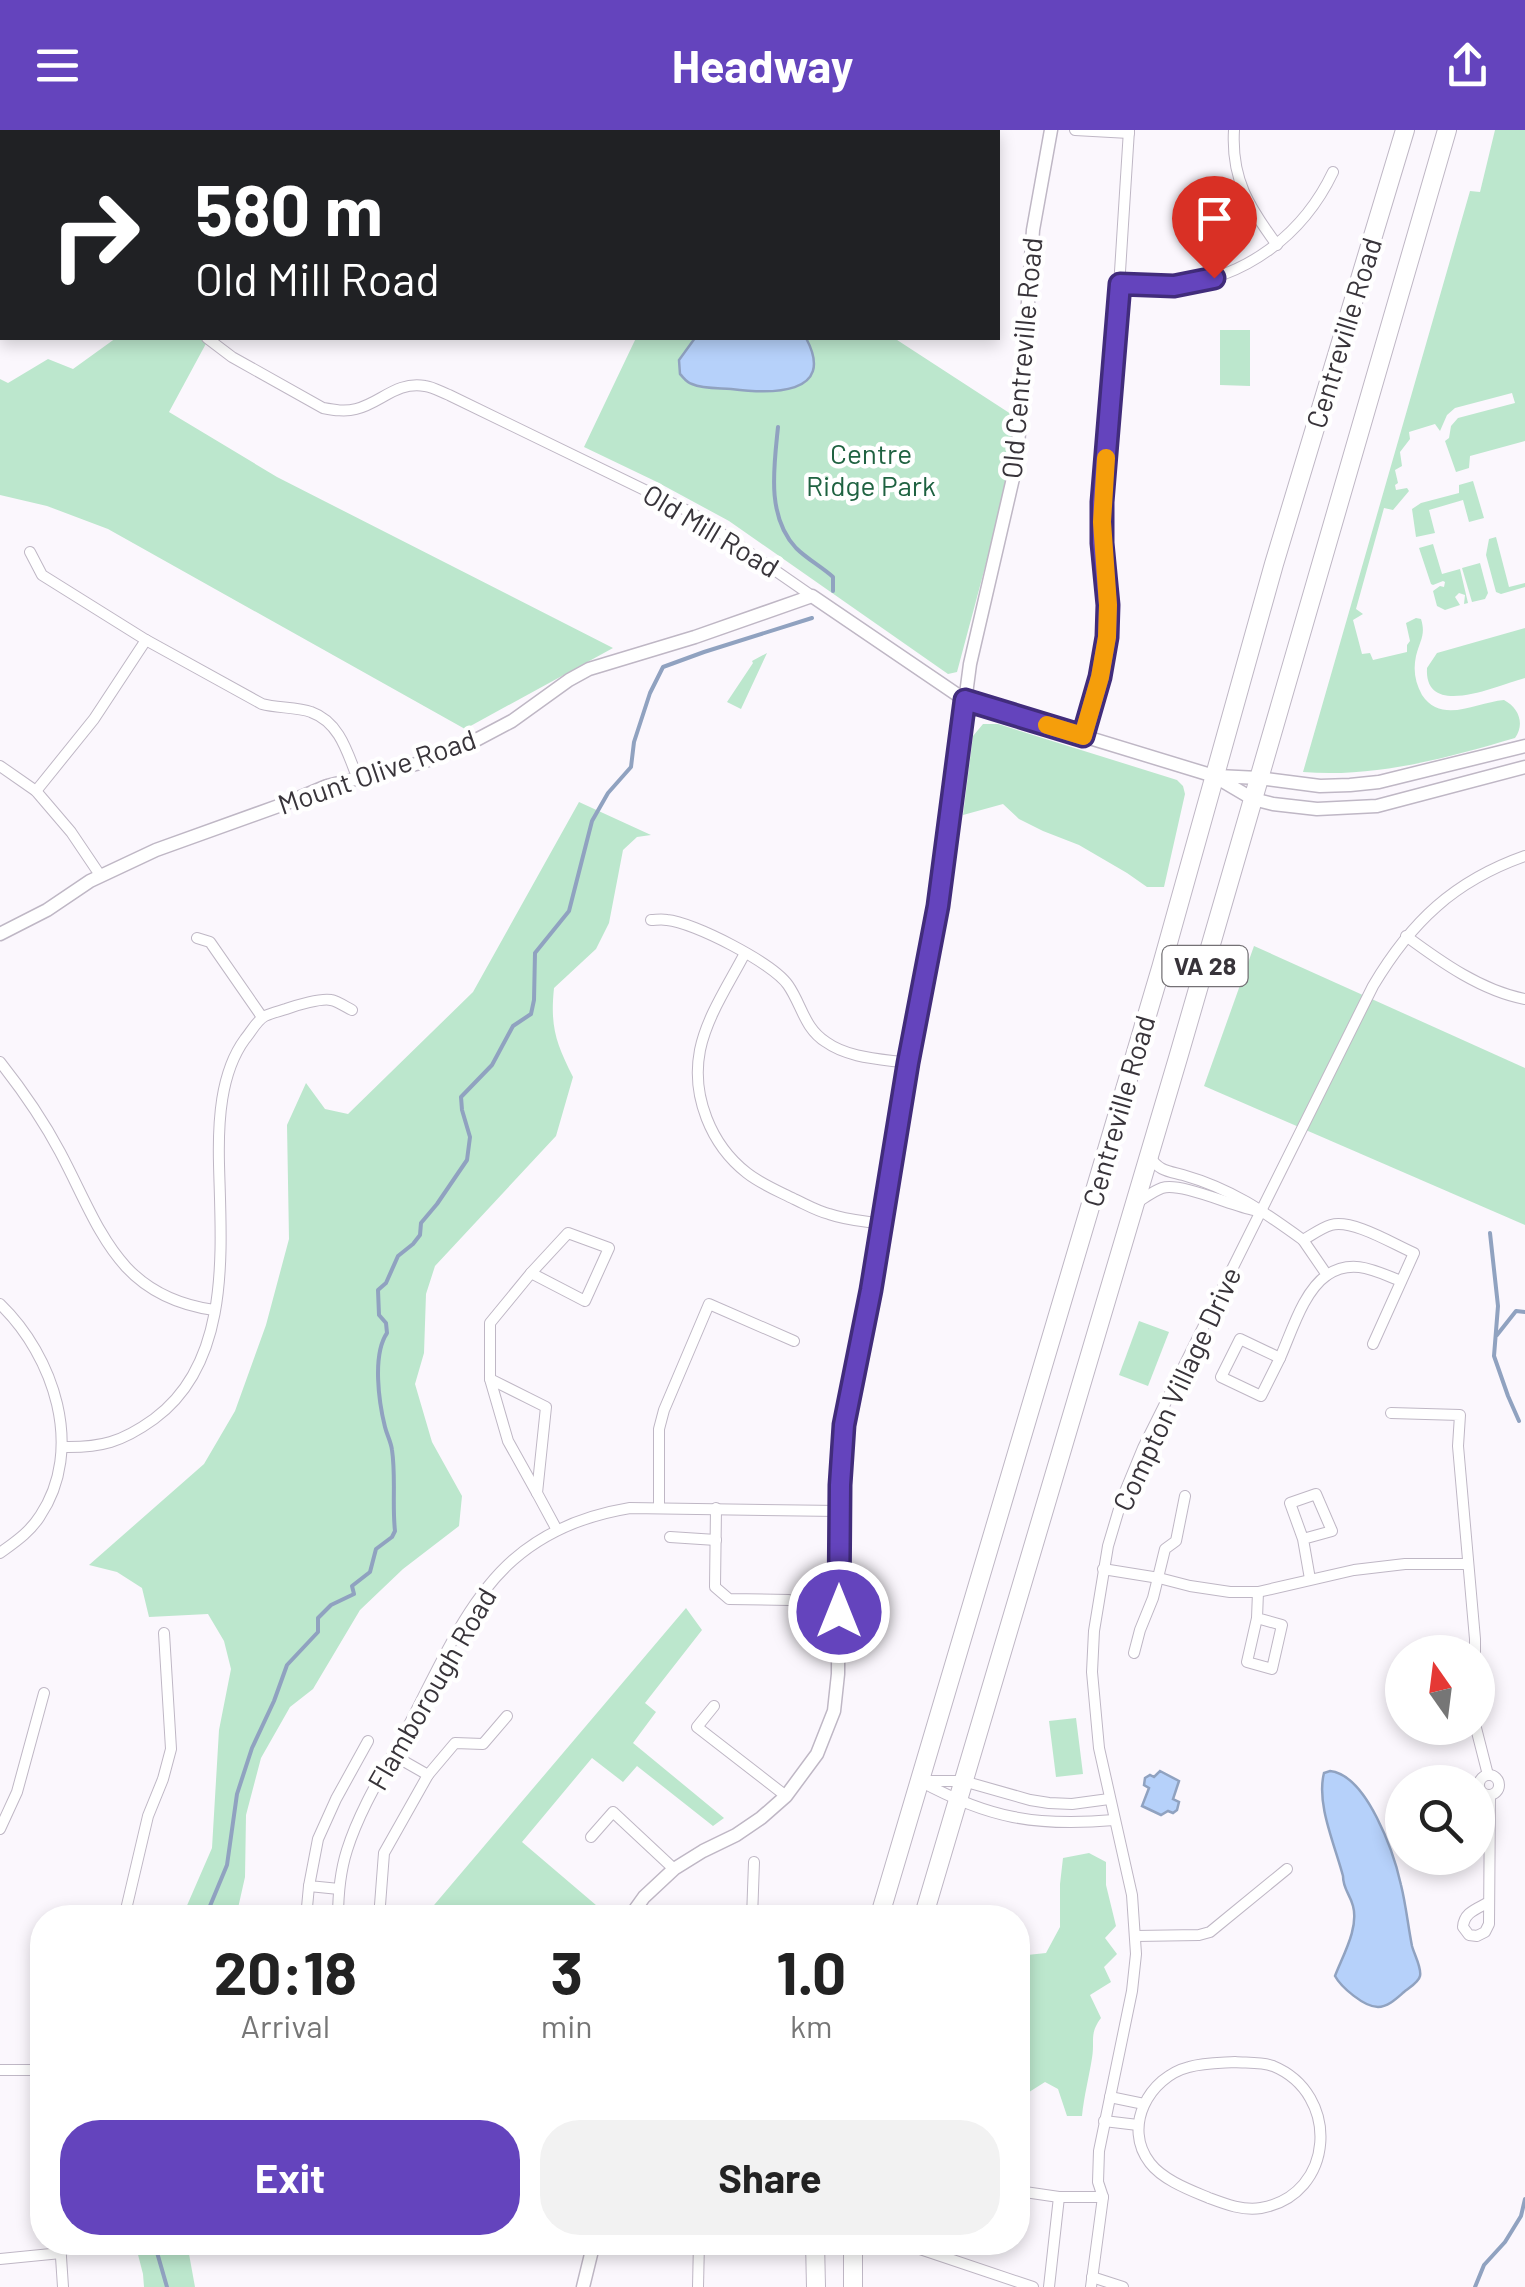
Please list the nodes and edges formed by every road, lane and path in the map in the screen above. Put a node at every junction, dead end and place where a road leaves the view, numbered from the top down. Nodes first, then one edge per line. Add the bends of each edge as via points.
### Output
1 (1051, 130) edge
2 (1075, 130) edge
3 (1234, 130) edge
4 (1404, 130) edge
5 (1447, 130) edge
6 (1129, 132) edge
7 (1332, 172) dead end
8 (1277, 245) junction
9 (1120, 284) junction
10 (209, 340) edge
11 (30, 552) dead end
12 (812, 596) junction
13 (146, 640) junction
14 (965, 700) junction
15 (1083, 736) junction
16 (1525, 746) edge
17 (0, 766) edge
18 (1525, 767) edge
19 (1214, 776) junction
20 (358, 777) junction
21 (1259, 778) junction
22 (36, 791) junction
23 (1253, 799) junction
24 (1525, 856) edge
25 (100, 876) junction
26 (651, 920) dead end
27 (0, 934) edge
28 (1406, 936) junction
29 (198, 938) dead end
30 (745, 953) junction
31 (1525, 999) edge
32 (352, 1010) dead end
33 (262, 1017) junction
34 (0, 1062) edge
35 (908, 1063) junction
36 (1149, 1156) junction
37 (1134, 1205) junction
38 (1260, 1212) junction
39 (882, 1224) junction
40 (1303, 1240) junction
41 (531, 1273) junction
42 (1327, 1275) junction
43 (1401, 1281) junction
44 (0, 1304) edge
45 (214, 1310) junction
46 (794, 1341) dead end
47 (1373, 1344) dead end
48 (1280, 1358) junction
49 (490, 1379) junction
50 (1391, 1413) dead end
51 (62, 1447) junction
52 (537, 1493) junction
53 (1184, 1496) dead end
54 (659, 1507) junction
55 (716, 1508) junction
56 (839, 1512) junction
57 (557, 1530) junction
58 (670, 1537) dead end
59 (1304, 1539) junction
60 (716, 1540) junction
61 (0, 1553) edge
62 (1467, 1564) junction
63 (1103, 1568) junction
64 (1159, 1578) junction
65 (1310, 1579) junction
66 (1258, 1592) junction
67 (790, 1600) dead end
68 (1257, 1618) junction
69 (164, 1634) dead end
70 (1475, 1635) edge
71 (1134, 1652) dead end
72 (44, 1693) dead end
73 (714, 1706) dead end
74 (507, 1716) dead end
75 (368, 1740) dead end
76 (1480, 1745) edge
77 (393, 1755) junction
78 (428, 1775) junction
79 (920, 1781) junction
80 (963, 1781) junction
81 (786, 1796) junction
82 (1110, 1799) junction
83 (958, 1801) junction
84 (1114, 1820) junction
85 (0, 1829) edge
86 (591, 1836) dead end
87 (754, 1862) dead end
88 (674, 1869) junction
89 (1287, 1869) dead end
90 (309, 1886) junction
91 (339, 1889) junction
92 (1489, 1902) dead end
93 (127, 1905) edge
94 (307, 1905) edge
95 (338, 1905) edge
96 (380, 1905) edge
97 (638, 1905) edge
98 (752, 1905) edge
99 (884, 1905) edge
100 (927, 1905) edge
101 (1136, 1936) junction
102 (0, 2070) edge
103 (30, 2070) edge
104 (1110, 2098) junction
105 (1144, 2104) junction
106 (1104, 2122) junction
107 (1138, 2126) junction
108 (1030, 2193) edge
109 (1060, 2197) junction
110 (1104, 2198) junction
111 (30, 2253) edge
112 (61, 2255) edge
113 (591, 2255) edge
114 (699, 2255) edge
115 (815, 2255) edge
116 (853, 2255) edge
117 (938, 2255) edge
118 (0, 2258) edge
119 (1092, 2282) edge
120 (63, 2287) edge
121 (583, 2287) edge
122 (698, 2287) edge
123 (816, 2287) edge
124 (853, 2287) edge
125 (1032, 2287) edge
126 (1049, 2287) edge
127 (1123, 2287) edge

1 - 14 street, Old Centreville Road via 1033,230 1017,461
2 - 6 street
3 - 8 street via 1244,196
4 - 19 highway, Centreville Road / VA 28
5 - 21 highway, Centreville Road / VA 28
6 - 9 street
7 - 8 street via 1308,215
8 - 9 street via 1208,280
9 - 15 street via 1102,502 1107,637
10 - 12 street, Old Mill Road via 323,408 356,409 410,386 449,395 692,513
11 - 13 street via 42,576
12 - 14 street, Old Mill Road
12 - 20 street, Mount Olive Road via 589,670 459,750
13 - 20 street via 262,704 308,710 331,723
13 - 22 street
14 - 15 street, Old Mill Road
14 - 35 street, Old Centreville Road via 938,906
15 - 19 street, Old Mill Road
16 - 21 street via 1379,782 1320,786
17 - 22 street
18 - 23 street via 1362,808
19 - 21 street
19 - 23 street
19 - 79 highway, Centreville Road / VA 28
20 - 25 street, Mount Olive Road
21 - 23 highway, Centreville Road / VA 28
22 - 25 street
23 - 36 highway, Centreville Road / VA 28
24 - 28 street, Compton Village Drive via 1468,882
25 - 27 street, Mount Olive Road
26 - 30 street via 686,925
28 - 31 street via 1464,974
28 - 38 street, Compton Village Drive via 1373,986
29 - 33 street via 210,942
30 - 35 street via 781,976 806,1023 826,1042
30 - 39 street via 699,1055 699,1092 714,1134 732,1159 769,1187 825,1213
32 - 33 street via 331,1000
33 - 45 street via 238,1048 221,1108 221,1255
34 - 45 street via 42,1118 94,1224 123,1264 172,1298
35 - 39 street, Old Centreville Road
36 - 37 highway, Centreville Road / VA 28
36 - 38 street via 1158,1168 1239,1196
37 - 38 street via 1168,1186
37 - 80 highway, Centreville Road / VA 28
38 - 40 street
38 - 63 street, Compton Village Drive via 1143,1448
39 - 56 street, Old Centreville Road via 844,1425
40 - 42 street
40 - 43 street via 1340,1224 1364,1230 1414,1252
41 - 41 street via 568,1233 609,1248 585,1301
41 - 49 street via 490,1323
42 - 43 street via 1358,1266
42 - 48 street via 1301,1310
43 - 47 street
44 - 51 street via 44,1365
45 - 51 street via 200,1365 170,1406 115,1442
46 - 54 street via 709,1304 659,1429
48 - 48 street via 1261,1396 1221,1376 1240,1338
49 - 52 street via 508,1441
49 - 52 street via 546,1407
50 - 62 street via 1460,1415
51 - 61 street via 40,1516
52 - 57 street
53 - 64 street via 1176,1540 1165,1548
54 - 55 street, Flamborough Road
54 - 57 street, Flamborough Road via 604,1512
55 - 56 street, Flamborough Road
55 - 60 street
56 - 81 street, Old Centreville Road via 834,1711 816,1754
57 - 77 street, Flamborough Road via 515,1558 484,1591
58 - 60 street
59 - 59 street via 1290,1503 1316,1494 1332,1531
59 - 65 street
60 - 67 street via 715,1587 730,1599
62 - 65 street via 1405,1564
62 - 70 street
63 - 64 street
63 - 82 street, Compton Village Drive via 1092,1672
64 - 66 street
64 - 71 street
65 - 66 street
66 - 68 street
68 - 68 street via 1282,1625 1272,1669 1247,1662
69 - 93 street via 171,1749
72 - 85 street
73 - 81 street via 697,1726
74 - 78 street via 484,1744 455,1743
75 - 90 street via 318,1839
76 - 92 street via 1488,1775 1479,1786 1490,1794
77 - 78 street
77 - 91 street, Flamborough Road via 352,1836
78 - 96 street via 384,1853
79 - 80 street
79 - 83 street
79 - 99 highway, Centreville Road / VA 28
80 - 82 street via 1049,1803
80 - 83 highway, Centreville Road / VA 28
81 - 88 street, Old Centreville Road via 736,1835
82 - 84 street, Compton Village Drive
83 - 84 street via 1046,1823
83 - 100 highway, Centreville Road / VA 28
84 - 101 street, Compton Village Drive
86 - 88 street via 613,1812
87 - 98 street
88 - 97 street, Old Centreville Road
89 - 101 street via 1210,1932
90 - 91 street
90 - 94 street
91 - 95 street, Flamborough Road
101 - 104 street, Compton Village Drive
102 - 103 street
104 - 105 street
104 - 106 street, Compton Village Drive
105 - 107 street
105 - 107 street via 1152,2089 1188,2067 1270,2065 1299,2083 1316,2107 1322,2139 1316,2163 1285,2200 1233,2207 1157,2170
106 - 107 street
106 - 110 street, Compton Village Drive via 1098,2182
108 - 109 street
109 - 110 street
109 - 126 street
110 - 119 street, Compton Village Drive
111 - 118 street
112 - 120 street
113 - 121 street
114 - 122 street
115 - 123 highway
116 - 124 highway
117 - 125 street
119 - 127 street

